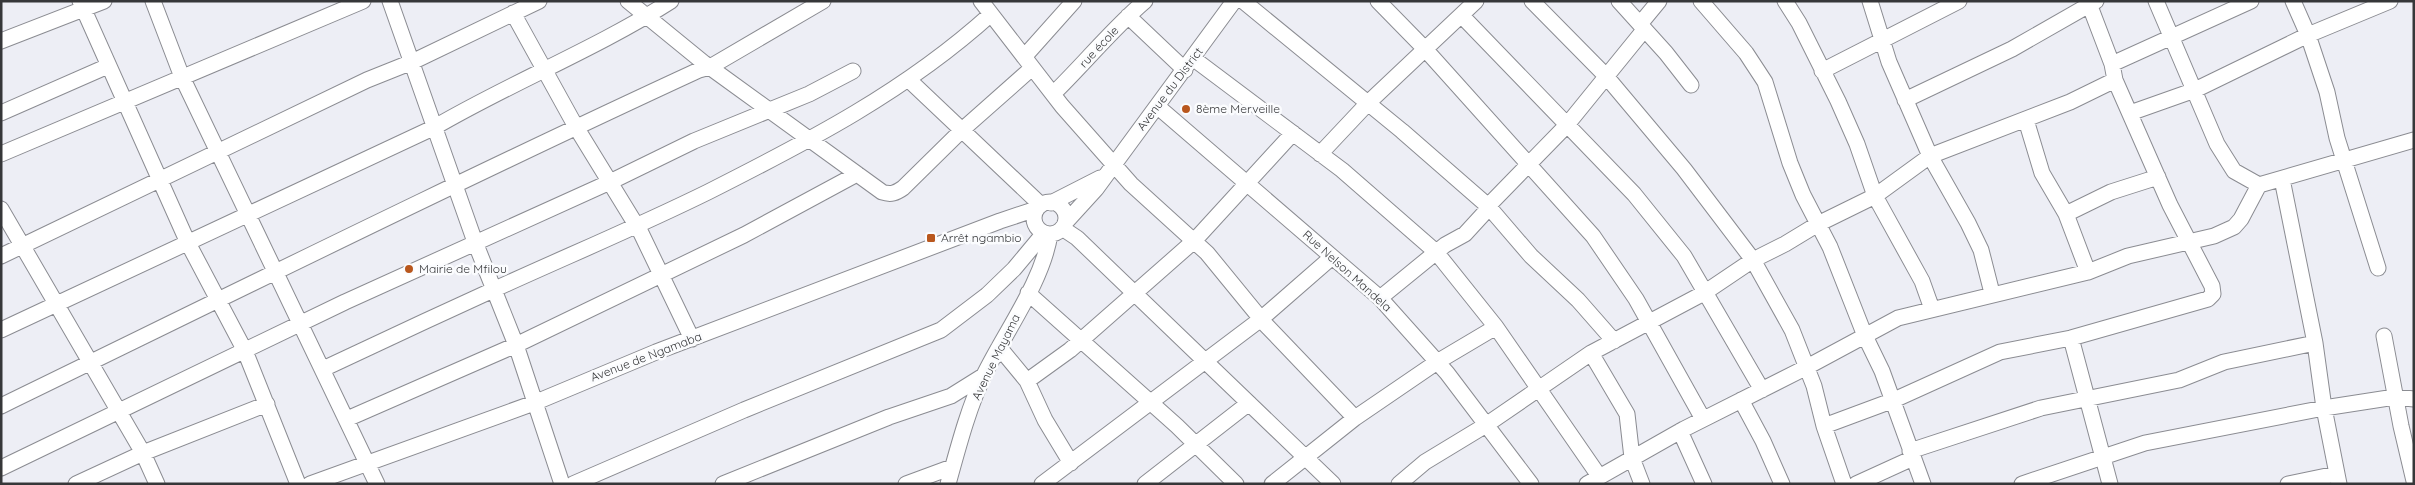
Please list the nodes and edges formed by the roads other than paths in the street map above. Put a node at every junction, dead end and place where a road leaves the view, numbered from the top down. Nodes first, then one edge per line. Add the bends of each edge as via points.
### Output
1 (104, 1) edge
2 (154, 1) edge
3 (363, 1) edge
4 (390, 1) edge
5 (539, 1) edge
6 (628, 1) edge
7 (671, 1) edge
8 (823, 1) edge
9 (981, 1) edge
10 (1074, 1) edge
11 (1146, 1) edge
12 (1234, 1) edge
13 (1243, 1) edge
14 (1378, 1) edge
15 (1476, 1) edge
16 (1532, 1) edge
17 (1619, 1) edge
18 (1659, 1) edge
19 (1701, 1) edge
20 (1785, 1) edge
21 (1870, 1) edge
22 (1959, 1) edge
23 (2156, 1) edge
24 (2251, 1) edge
25 (2293, 1) edge
26 (2390, 1) edge
27 (2091, 2) edge
28 (81, 5) edge
29 (513, 13) junction
30 (991, 14) junction
31 (648, 16) junction
32 (1128, 16) junction
33 (1462, 16) junction
34 (1642, 27) junction
35 (2308, 35) junction
36 (2173, 37) junction
37 (1, 41) edge
38 (1882, 42) junction
39 (1425, 49) junction
40 (412, 62) junction
41 (1028, 62) junction
42 (2112, 64) junction
43 (1189, 65) junction
44 (108, 66) junction
45 (710, 68) junction
46 (544, 70) junction
47 (853, 71) dead end
48 (1822, 71) junction
49 (1605, 75) junction
50 (182, 77) junction
51 (908, 80) junction
52 (2115, 80) junction
53 (1692, 85) dead end
54 (2195, 90) junction
55 (1053, 94) junction
56 (125, 100) junction
57 (1906, 100) junction
58 (1368, 103) junction
59 (1157, 106) junction
60 (771, 112) junction
61 (1, 113) edge
62 (2130, 113) junction
63 (2026, 120) junction
64 (1566, 126) junction
65 (435, 127) junction
66 (576, 127) junction
67 (962, 130) junction
68 (1293, 133) junction
69 (812, 140) junction
70 (2414, 140) edge
71 (218, 153) junction
72 (1, 154) edge
73 (1320, 154) junction
74 (1930, 156) junction
75 (2345, 159) junction
76 (1114, 164) junction
77 (1528, 164) junction
78 (857, 174) junction
79 (1103, 176) junction
80 (2158, 177) junction
81 (2282, 179) junction
82 (159, 180) junction
83 (610, 182) junction
84 (1247, 184) junction
85 (2259, 185) junction
86 (456, 186) junction
87 (1875, 196) junction
88 (1043, 206) junction
89 (1488, 206) junction
90 (1, 210) edge
91 (2066, 214) junction
92 (249, 215) junction
93 (1818, 224) junction
94 (637, 227) junction
95 (982, 229) junction
96 (1052, 230) junction
97 (1194, 241) junction
98 (2190, 241) junction
99 (475, 242) junction
100 (188, 243) junction
101 (22, 245) junction
102 (1436, 252) junction
103 (1, 256) edge
104 (1332, 257) junction
105 (1753, 260) junction
106 (2378, 268) dead end
107 (274, 271) junction
108 (2088, 272) junction
109 (661, 274) junction
110 (493, 290) junction
111 (1028, 293) junction
112 (1134, 293) junction
113 (1704, 293) junction
114 (1992, 294) junction
115 (1380, 298) junction
116 (219, 299) junction
117 (55, 305) junction
118 (1932, 308) junction
119 (1261, 319) junction
120 (1649, 322) junction
121 (302, 324) junction
122 (1496, 327) junction
123 (1, 330) edge
124 (1865, 336) junction
125 (2384, 336) dead end
126 (2071, 338) junction
127 (692, 339) junction
128 (1079, 341) junction
129 (1614, 341) junction
130 (2315, 343) junction
131 (516, 345) junction
132 (998, 347) junction
133 (245, 351) junction
134 (1591, 353) junction
135 (1205, 361) junction
136 (1437, 362) junction
137 (89, 363) junction
138 (1807, 368) junction
139 (323, 369) junction
140 (983, 376) junction
141 (1027, 381) junction
142 (1538, 389) junction
143 (1762, 390) junction
144 (2088, 397) junction
145 (2395, 398) junction
146 (2414, 399) edge
147 (1741, 400) junction
148 (1894, 400) junction
149 (1149, 402) junction
150 (534, 403) junction
151 (1249, 403) junction
152 (267, 404) junction
153 (1, 406) edge
154 (2324, 408) junction
155 (118, 411) junction
156 (1355, 418) junction
157 (347, 419) junction
158 (1703, 420) junction
159 (1486, 425) junction
160 (1824, 426) junction
161 (1680, 431) junction
162 (1196, 444) junction
163 (143, 453) junction
164 (1912, 454) junction
165 (2103, 457) junction
166 (1307, 458) junction
167 (1632, 458) junction
168 (366, 463) junction
169 (1071, 463) junction
170 (952, 467) junction
171 (1, 468) edge
172 (2337, 479) edge
173 (1593, 480) edge
174 (1525, 481) edge
175 (2414, 482) edge
176 (76, 484) edge
177 (157, 484) edge
178 (298, 484) edge
179 (310, 484) edge
180 (377, 484) edge
181 (562, 484) edge
182 (573, 484) edge
183 (723, 484) edge
184 (906, 484) edge
185 (948, 484) edge
186 (1042, 484) edge
187 (1145, 484) edge
188 (1236, 484) edge
189 (1272, 484) edge
190 (1333, 484) edge
191 (1399, 484) edge
192 (1642, 484) edge
193 (1704, 484) edge
194 (1782, 484) edge
195 (1844, 484) edge
196 (1856, 484) edge
197 (1923, 484) edge
198 (2022, 484) edge
199 (2110, 484) edge
200 (2288, 484) edge

1 - 28 street
2 - 50 street
3 - 50 street
4 - 40 street
5 - 29 street
6 - 31 street
7 - 31 street
8 - 45 street
9 - 30 street
10 - 41 street
11 - 32 street, rue école
12 - 43 street, Avenue du District
13 - 58 street
14 - 39 street
15 - 33 street
16 - 49 street
17 - 34 street
18 - 34 street
19 - 93 street via 1746,53 1765,82 1790,163
20 - 48 street
21 - 38 street
22 - 38 street
23 - 36 street
24 - 36 street
25 - 35 street
26 - 35 street
27 - 42 street
27 - 57 street via 2012,49
28 - 37 street
28 - 44 street
29 - 40 street
29 - 46 street
30 - 41 street
30 - 51 street
31 - 45 street
31 - 46 street
32 - 43 street
32 - 55 street, rue école
33 - 39 street
33 - 64 street
34 - 49 street
34 - 53 street
35 - 54 street
35 - 75 street
36 - 42 street
36 - 54 street
38 - 48 street
38 - 57 street
39 - 58 street
39 - 77 street
40 - 65 street
40 - 71 street via 367,80
41 - 55 street
41 - 67 street
42 - 52 street
43 - 59 street, Avenue du District
43 - 68 street
44 - 56 street
44 - 61 street
45 - 60 street
45 - 66 street
46 - 65 street
46 - 66 street
47 - 60 street
48 - 87 street via 1857,144
49 - 64 street
49 - 105 street via 1684,169
50 - 56 street
50 - 71 street
51 - 67 street
51 - 69 street
52 - 62 street
52 - 63 street
54 - 62 street
54 - 85 street via 2217,144 2234,171
55 - 76 street
56 - 72 street
56 - 82 street
57 - 74 street
58 - 73 street
58 - 89 street
59 - 76 street, Avenue du District
59 - 84 street, Rue Nelson Mandela
60 - 69 street
60 - 83 street via 694,141
62 - 80 street
63 - 74 street
63 - 91 street via 2042,173
64 - 77 street
64 - 113 street via 1634,194 1684,256
65 - 86 street
65 - 92 street
66 - 83 street
66 - 86 street
67 - 78 street via 896,192 882,192
67 - 88 street
68 - 73 street
68 - 84 street
69 - 78 street
69 - 94 street
70 - 75 street
71 - 82 street
71 - 92 street
73 - 102 street
74 - 87 street
74 - 114 street via 1981,250
75 - 81 street
75 - 106 street
76 - 79 street, Avenue du District
76 - 97 street via 1130,184
77 - 89 street
77 - 120 street via 1592,236
78 - 109 street via 744,235
79 - 88 street, Avenue du District
79 - 96 street, Avenue du District via 1086,202
80 - 91 street via 2111,192
80 - 98 street
81 - 85 street
81 - 130 street
82 - 100 street
82 - 101 street
83 - 94 street
83 - 99 street
84 - 97 street
84 - 104 street, Rue Nelson Mandela
85 - 98 street via 2234,227 2214,236
86 - 99 street
86 - 107 street
87 - 93 street
87 - 118 street via 1922,280
88 - 95 street, Avenue de Ngamaba
88 - 96 street via 1034,223
88 - 96 street via 1062,208 1065,215
89 - 102 street via 1465,234
89 - 129 street via 1531,256 1578,300
90 - 101 street
91 - 108 street
92 - 100 street
92 - 107 street
93 - 105 street
93 - 124 street
94 - 109 street
94 - 110 street
95 - 96 street, Avenue de Ngamaba via 1019,225
95 - 127 street, Avenue de Ngamaba
96 - 111 street, Avenue Mayama
96 - 112 street via 1077,238
96 - 182 street, Avenue du District via 987,295 940,330
97 - 112 street
97 - 119 street via 1208,253
98 - 108 street via 2128,256
98 - 126 street via 2212,286 2208,299
99 - 110 street
99 - 121 street
100 - 116 street
100 - 117 street
101 - 103 street
101 - 117 street
102 - 115 street
102 - 122 street
104 - 115 street, Rue Nelson Mandela
104 - 119 street
105 - 113 street
105 - 138 street via 1792,330
107 - 116 street
107 - 121 street
108 - 114 street
109 - 127 street
109 - 131 street
110 - 131 street
110 - 139 street
111 - 128 street
111 - 132 street, Avenue Mayama
112 - 128 street
112 - 135 street
113 - 120 street
113 - 143 street
114 - 118 street
115 - 136 street, Rue Nelson Mandela
116 - 133 street
116 - 137 street
117 - 123 street
117 - 137 street
118 - 124 street via 1898,318
119 - 135 street
119 - 156 street
120 - 129 street
120 - 158 street
121 - 133 street
121 - 139 street
122 - 136 street
122 - 142 street
124 - 138 street
124 - 148 street
125 - 145 street
126 - 144 street
126 - 148 street via 2000,352
127 - 150 street, Avenue de Ngamaba
128 - 141 street
128 - 149 street
129 - 134 street
130 - 144 street via 2224,362 2171,382 2130,392
130 - 154 street
131 - 150 street
131 - 157 street
132 - 140 street, Avenue Mayama
132 - 141 street
133 - 152 street
133 - 155 street
134 - 142 street
134 - 167 street via 1627,414
135 - 149 street
135 - 151 street
136 - 156 street
136 - 159 street, Rue Nelson Mandela
137 - 153 street
137 - 155 street
138 - 143 street
138 - 160 street
139 - 157 street
140 - 170 street, Avenue Mayama
140 - 183 street via 951,396 889,417
141 - 169 street via 1045,420
142 - 159 street
142 - 173 street
143 - 147 street
144 - 164 street via 2041,408
144 - 165 street
145 - 146 street
145 - 154 street
145 - 175 street
147 - 158 street
147 - 194 street
148 - 160 street
148 - 164 street
149 - 162 street
149 - 169 street
150 - 168 street, Avenue de Ngamaba
150 - 181 street
151 - 162 street
151 - 166 street
152 - 163 street
152 - 178 street
154 - 165 street via 2145,443
154 - 172 street
155 - 163 street
155 - 171 street
156 - 166 street
157 - 168 street
158 - 161 street
159 - 174 street, Rue Nelson Mandela
159 - 191 street via 1425,462
160 - 195 street
161 - 167 street
161 - 193 street
162 - 187 street
162 - 188 street
163 - 176 street
163 - 177 street
164 - 196 street
164 - 197 street
165 - 198 street
165 - 199 street
166 - 189 street
166 - 190 street
167 - 173 street
167 - 192 street
168 - 179 street, Avenue de Ngamaba
168 - 180 street
169 - 186 street
170 - 184 street
170 - 185 street, Avenue Mayama
172 - 200 street

